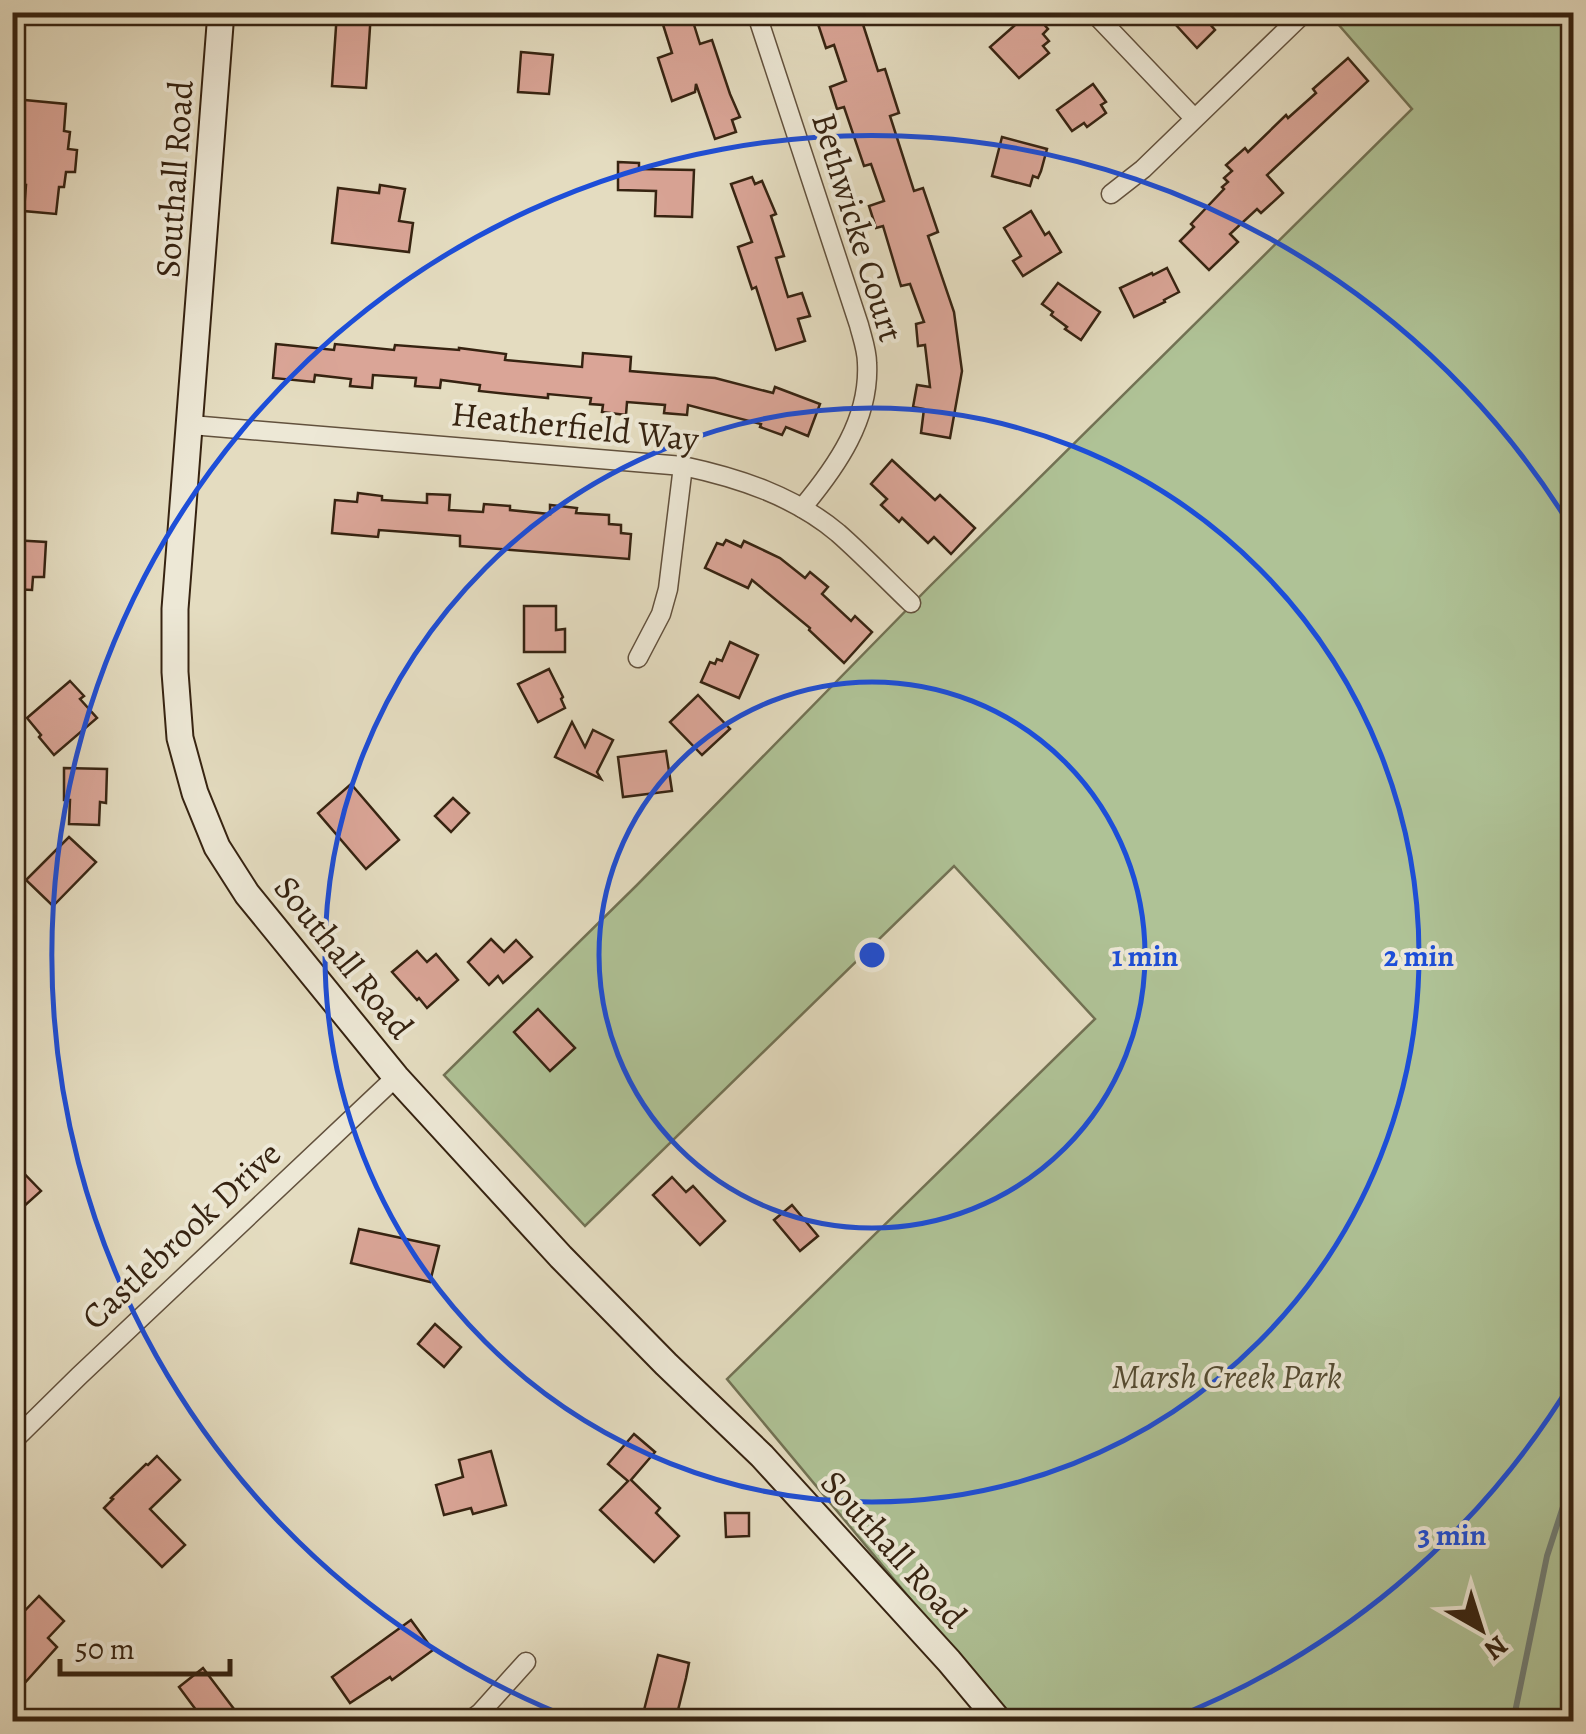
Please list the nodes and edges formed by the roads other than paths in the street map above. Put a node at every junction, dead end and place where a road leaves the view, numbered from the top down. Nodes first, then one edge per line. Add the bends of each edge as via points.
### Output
1 (222, 12) edge
2 (756, 12) edge
3 (1093, 12) edge
4 (1304, 12) edge
5 (1194, 118) junction
6 (1111, 194) dead end
7 (191, 425) junction
8 (683, 466) junction
9 (802, 508) junction
10 (911, 603) dead end
11 (638, 658) dead end
12 (396, 1077) junction
13 (12, 1442) edge
14 (526, 1662) dead end
15 (468, 1722) edge
16 (1000, 1722) edge

1 - 7 street, Southall Road
2 - 9 street, Bethwicke Court via 867,358 860,418 840,459
3 - 5 street
4 - 5 street
5 - 6 street
7 - 8 street, Heatherfield Way
7 - 12 street, Southall Road via 175,672 180,738 194,793 247,894
8 - 9 street, Heatherfield Way via 762,488
8 - 11 street via 668,589
9 - 10 street, Heatherfield Way
12 - 13 street, Castlebrook Drive
12 - 16 street, Southall Road via 574,1270 762,1456
14 - 15 street

